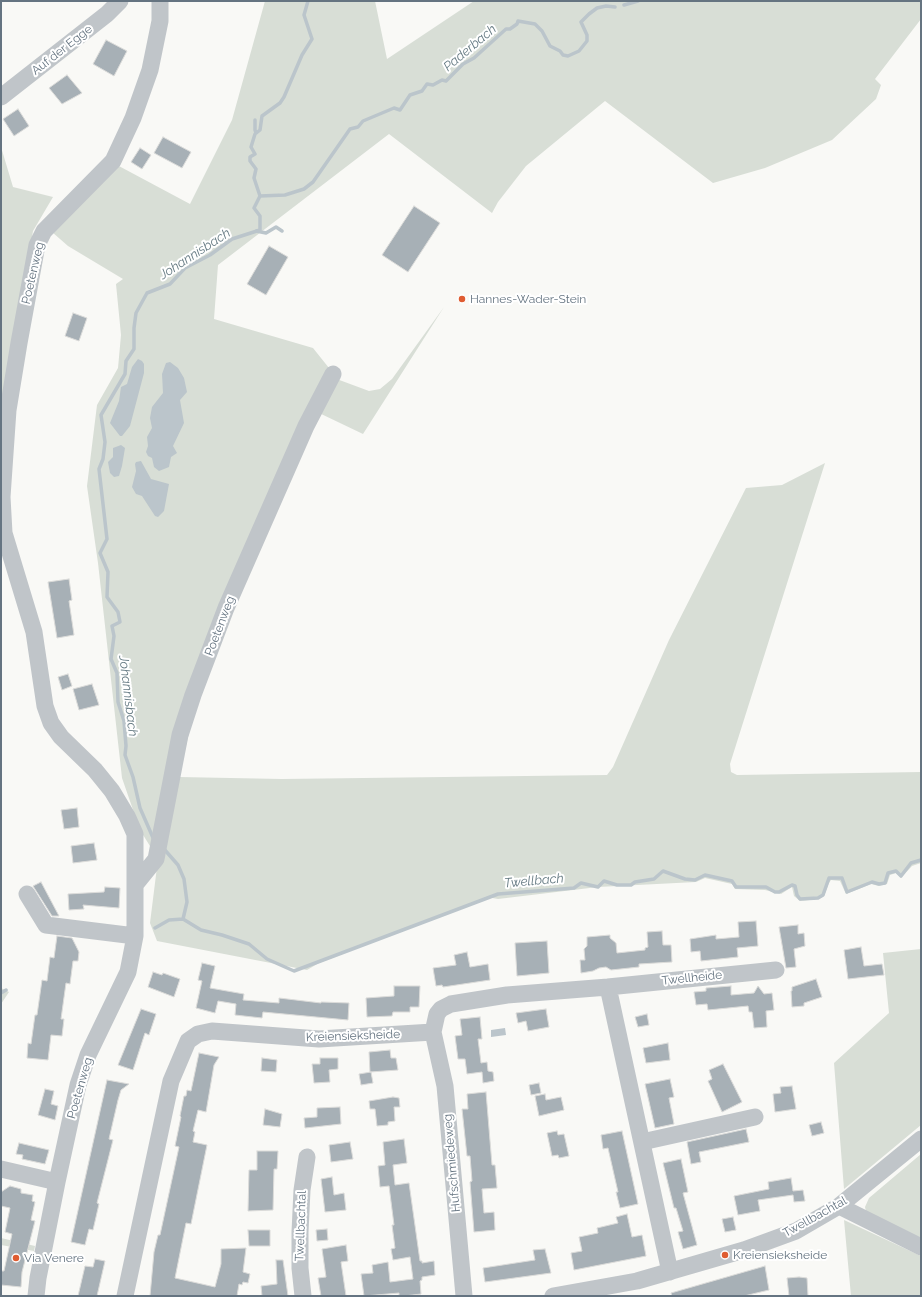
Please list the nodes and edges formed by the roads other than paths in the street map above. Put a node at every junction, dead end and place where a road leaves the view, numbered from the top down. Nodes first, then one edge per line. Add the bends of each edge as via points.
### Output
1 (120, 1) edge
2 (160, 1) edge
3 (1, 97) edge
4 (333, 374) dead end
5 (2, 537) edge
6 (134, 885) junction
7 (27, 894) dead end
8 (135, 936) junction
9 (776, 970) dead end
10 (608, 987) junction
11 (433, 1032) junction
12 (754, 1117) dead end
13 (921, 1139) edge
14 (642, 1142) junction
15 (307, 1157) dead end
16 (1, 1169) edge
17 (57, 1182) junction
18 (839, 1206) junction
19 (921, 1247) edge
20 (670, 1272) junction
21 (36, 1296) edge
22 (125, 1296) edge
23 (303, 1296) edge
24 (464, 1296) edge
25 (553, 1296) edge

1 - 3 street, Auf der Egge
2 - 5 street, Poetenweg via 160,20 150,70 133,118 113,161 44,232 37,245 8,410
4 - 6 street, Poetenweg via 306,426 226,608 180,735 156,859
5 - 6 street, Poetenweg via 34,632 45,706 51,723 60,736 95,770 128,816 134,834
6 - 8 street, Poetenweg
7 - 8 street via 46,925
8 - 17 street, Poetenweg via 128,972 88,1055 78,1085
9 - 10 street, Twellheide
10 - 11 street via 507,995 451,1004 437,1014
10 - 14 street
11 - 22 street, Kreiensieksheide via 319,1039 212,1031 198,1034 188,1041 171,1081
11 - 24 street, Hufschmiedeweg via 445,1086
12 - 14 street
13 - 18 street, Twellbachtal
14 - 20 street
15 - 23 street, Twellbachtal via 300,1232
16 - 17 street
17 - 21 street, Poetenweg
18 - 19 street
18 - 20 street, Twellbachtal via 796,1231 771,1241
20 - 25 street, Twellbachtal via 621,1285

